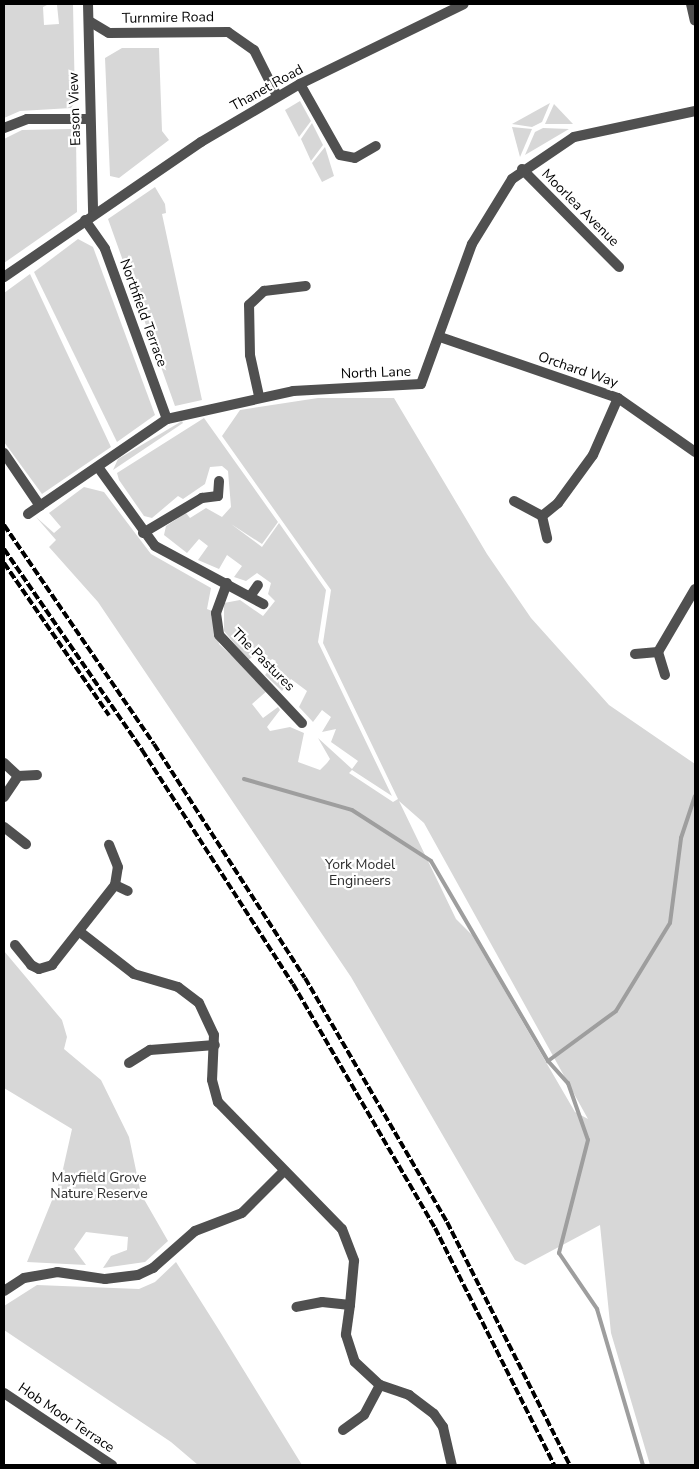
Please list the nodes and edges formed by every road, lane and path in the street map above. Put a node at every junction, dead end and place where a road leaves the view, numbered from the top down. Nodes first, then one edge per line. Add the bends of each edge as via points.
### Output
1 (88, 4) edge
2 (464, 4) edge
3 (691, 4) edge
4 (90, 21) junction
5 (695, 21) edge
6 (300, 84) junction
7 (277, 96) junction
8 (695, 111) edge
9 (88, 119) junction
10 (4, 128) edge
11 (376, 146) dead end
12 (522, 168) junction
13 (89, 217) junction
14 (619, 267) dead end
15 (4, 277) edge
16 (306, 286) dead end
17 (440, 337) junction
18 (259, 396) junction
19 (618, 398) junction
20 (167, 420) junction
21 (695, 452) edge
22 (4, 453) edge
23 (98, 466) junction
24 (219, 481) dead end
25 (514, 501) dead end
26 (40, 506) junction
27 (28, 514) dead end
28 (542, 516) junction
29 (143, 533) junction
30 (547, 538) dead end
31 (227, 583) junction
32 (258, 585) dead end
33 (695, 590) edge
34 (251, 595) junction
35 (262, 604) dead end
36 (658, 652) junction
37 (635, 654) dead end
38 (665, 675) dead end
39 (302, 723) dead end
40 (4, 763) edge
41 (18, 776) junction
42 (37, 776) dead end
43 (4, 797) edge
44 (4, 827) edge
45 (26, 844) dead end
46 (109, 845) dead end
47 (115, 885) junction
48 (128, 891) dead end
49 (80, 932) junction
50 (15, 945) dead end
51 (215, 1045) junction
52 (129, 1063) dead end
53 (284, 1171) junction
54 (4, 1291) edge
55 (350, 1305) junction
56 (296, 1307) dead end
57 (380, 1385) junction
58 (4, 1393) edge
59 (343, 1430) dead end
60 (112, 1465) edge
61 (452, 1465) edge

1 - 4 street, Eason View
2 - 6 street, Thanet Road
3 - 5 street
4 - 7 street, Turnmire Road via 109,33 228,32 254,50
4 - 9 street, Eason View
6 - 7 street, Thanet Road
6 - 11 street via 340,155 355,158
7 - 13 street, Thanet Road
8 - 12 street, North Lane via 574,137
9 - 10 street via 27,119
9 - 13 street, Eason View
12 - 14 street, Moorlea Avenue
12 - 17 street, North Lane via 502,190 478,229
13 - 15 street, Thanet Road
13 - 20 street, Northfield Terrace via 105,249
16 - 18 street via 264,291 249,305 249,348
17 - 18 street, North Lane via 421,384 317,388
17 - 19 street, Orchard Way
18 - 20 street, North Lane
19 - 21 street, Orchard Way
19 - 28 street via 594,455 558,503
20 - 23 street, North Lane
22 - 26 street
23 - 26 street, North Lane
23 - 29 street
24 - 29 street via 218,496 202,498
25 - 28 street
26 - 27 street, North Lane
28 - 30 street
29 - 31 street via 174,559
31 - 34 street
31 - 39 street, The Pastures via 216,612 219,635
32 - 34 street
33 - 36 street
34 - 35 street
36 - 37 street
36 - 38 street
40 - 41 street
41 - 42 street
41 - 43 street
44 - 45 street
46 - 47 street via 118,867
47 - 48 street
47 - 49 street
49 - 50 street via 46,969 30,965
49 - 51 street via 134,974 189,993 206,1013
51 - 52 street via 150,1050
51 - 53 street via 212,1080 218,1102
53 - 54 street via 242,1213 195,1230 153,1268 138,1275 106,1279 57,1272 24,1278
53 - 55 street via 333,1217 348,1241 356,1278
55 - 56 street via 322,1302
55 - 57 street via 346,1319 349,1350 365,1374
57 - 59 street via 364,1415
57 - 61 street via 409,1395 434,1414 443,1427
58 - 60 street, Hob Moor Terrace

